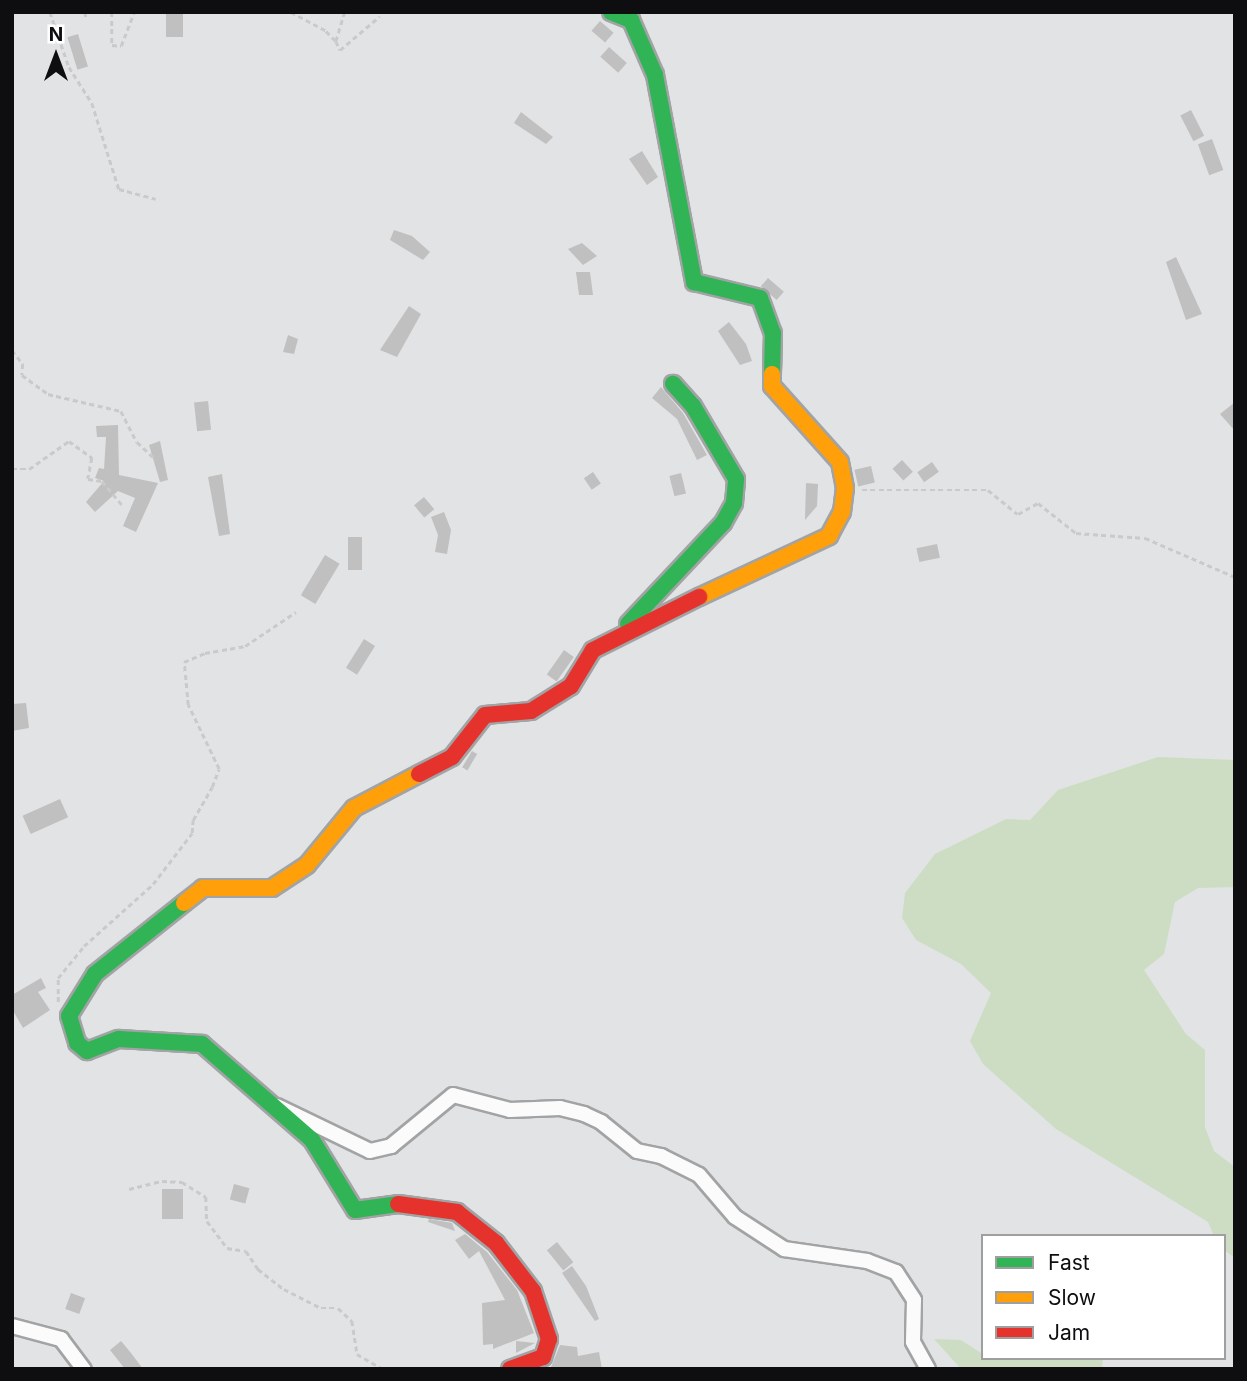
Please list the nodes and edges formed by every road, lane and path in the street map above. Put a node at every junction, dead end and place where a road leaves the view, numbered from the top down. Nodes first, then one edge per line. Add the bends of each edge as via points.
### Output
1 (50, 12) edge
2 (85, 12) edge
3 (112, 12) edge
4 (134, 12) edge
5 (291, 12) edge
6 (345, 12) edge
7 (611, 12) edge
8 (380, 16) dead end
9 (86, 17) dead end
10 (336, 41) junction
11 (156, 199) dead end
12 (12, 350) edge
13 (673, 384) dead end
14 (156, 460) dead end
15 (12, 469) edge
16 (845, 488) junction
17 (122, 505) dead end
18 (1235, 577) edge
19 (296, 612) dead end
20 (618, 635) junction
21 (59, 1013) dead end
22 (269, 1103) junction
23 (129, 1189) dead end
24 (12, 1326) edge
25 (84, 1369) edge
26 (383, 1369) edge
27 (510, 1369) edge
28 (928, 1369) edge

1 - 11 path via 69,67 92,103 119,189
2 - 9 path
3 - 4 path via 112,44 121,46
5 - 10 path via 326,30
6 - 10 path
7 - 16 main road via 631,20 655,75 694,282 760,298 773,333 772,386 840,462
8 - 10 path via 340,50
12 - 14 path via 23,364 22,375 48,394 121,411 137,442
13 - 20 main road via 693,406 736,479 734,503 723,523
15 - 17 path via 29,468 69,441 92,458 88,479 102,481
16 - 18 path via 988,490 1018,514 1038,503 1076,533 1144,538
16 - 20 main road via 842,512 830,536
19 - 21 path via 245,646 184,662 188,705 219,769 193,820 192,833 153,884 103,926 58,978
20 - 22 main road via 593,650 571,687 531,711 485,715 452,757 354,808 307,864 272,888 203,888 95,974 69,1016 77,1043 87,1051 120,1039 202,1044
22 - 27 main road via 313,1140 355,1210 408,1203 457,1212 496,1243 533,1291 549,1339 543,1357
22 - 28 street via 311,1119 370,1151 391,1146 453,1095 510,1110 560,1108 584,1114 638,1151 661,1156 699,1175 736,1217 784,1248 867,1261 896,1272 914,1300 913,1342
23 - 26 path via 162,1181 182,1182 206,1197 207,1222 227,1248 246,1251 258,1269 284,1289 321,1308 338,1308 352,1321 357,1354
24 - 25 street via 61,1339

